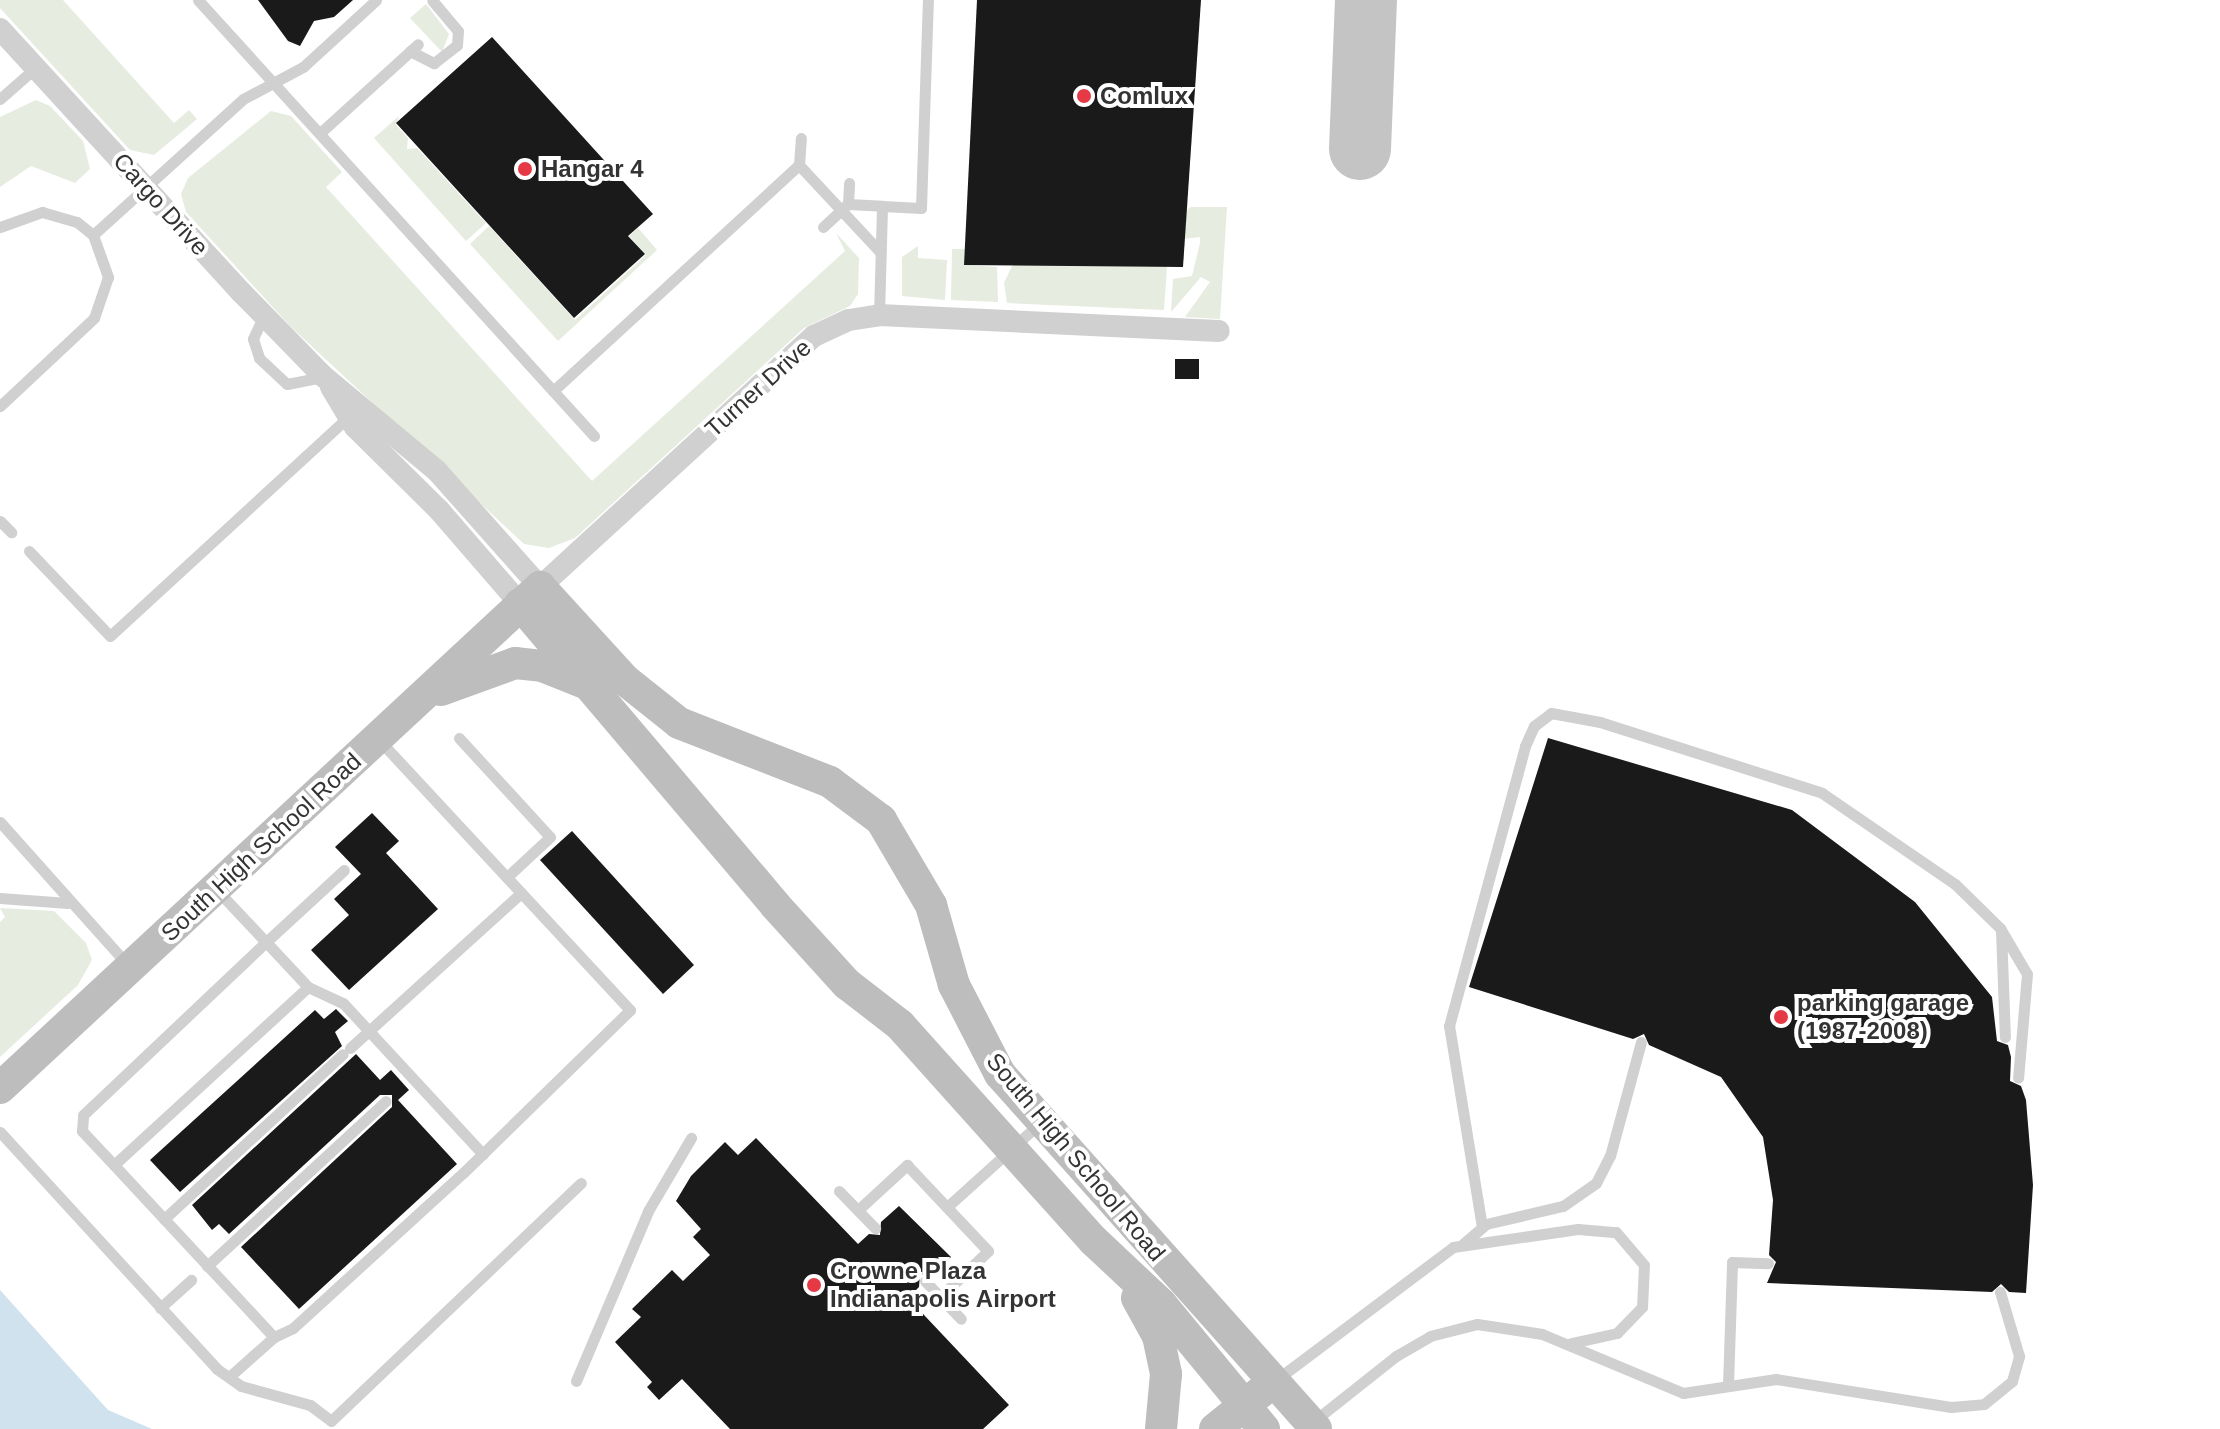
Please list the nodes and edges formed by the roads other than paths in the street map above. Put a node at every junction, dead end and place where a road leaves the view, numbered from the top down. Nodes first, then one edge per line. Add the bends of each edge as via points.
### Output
1 (198, 0) edge
2 (376, 0) edge
3 (432, 0) edge
4 (928, 0) edge
5 (0, 29) edge
6 (35, 68) junction
7 (274, 83) junction
8 (0, 99) edge
9 (320, 133) junction
10 (801, 138) dead end
11 (799, 165) junction
12 (849, 183) dead end
13 (146, 187) junction
14 (882, 206) junction
15 (844, 207) junction
16 (0, 227) edge
17 (823, 227) dead end
18 (93, 235) junction
19 (880, 252) junction
20 (264, 315) junction
21 (879, 315) junction
22 (1219, 331) dead end
23 (323, 376) junction
24 (553, 391) junction
25 (0, 406) edge
26 (349, 416) junction
27 (594, 436) dead end
28 (0, 521) edge
29 (11, 532) dead end
30 (29, 551) dead end
31 (530, 596) junction
32 (591, 687) junction
33 (414, 705) junction
34 (459, 738) dead end
35 (378, 739) junction
36 (0, 822) edge
37 (344, 870) dead end
38 (507, 877) junction
39 (216, 888) junction
40 (521, 893) junction
41 (0, 898) edge
42 (68, 903) junction
43 (2000, 928) junction
44 (266, 942) junction
45 (130, 967) junction
46 (308, 987) junction
47 (369, 1030) junction
48 (2005, 1037) dead end
49 (1641, 1042) dead end
50 (2018, 1078) dead end
51 (0, 1088) edge
52 (386, 1101) dead end
53 (1041, 1122) junction
54 (0, 1132) edge
55 (691, 1138) dead end
56 (1010, 1149) junction
57 (483, 1154) junction
58 (114, 1165) junction
59 (581, 1183) dead end
60 (839, 1191) dead end
61 (947, 1207) junction
62 (858, 1210) junction
63 (164, 1219) junction
64 (1482, 1227) junction
65 (875, 1228) dead end
66 (1094, 1241) junction
67 (1463, 1244) junction
68 (1768, 1263) dead end
69 (207, 1266) junction
70 (191, 1280) dead end
71 (925, 1281) dead end
72 (2000, 1292) dead end
73 (940, 1297) junction
74 (160, 1308) junction
75 (961, 1319) dead end
76 (274, 1337) junction
77 (1566, 1344) junction
78 (229, 1377) junction
79 (576, 1381) dead end
80 (1273, 1382) junction
81 (1728, 1385) junction
82 (1255, 1416) edge
83 (1310, 1427) edge
84 (1161, 1429) edge
85 (1215, 1429) edge

1 - 7 lane
2 - 7 lane via 303,67
3 - 9 lane via 458,31 457,45 434,63 414,47
4 - 14 lane via 921,208
5 - 6 street, Cargo Drive
6 - 8 lane
6 - 13 street, Cargo Drive
7 - 9 lane
7 - 13 lane via 243,99
9 - 24 lane
10 - 11 lane
11 - 15 lane
11 - 24 lane
12 - 15 lane
13 - 18 lane
13 - 20 street, Cargo Drive
14 - 15 lane
14 - 19 lane
15 - 17 lane
15 - 19 lane
16 - 18 lane via 42,212 77,222
18 - 25 lane via 108,277 94,318
19 - 21 lane
20 - 23 street, Cargo Drive
20 - 23 lane via 253,339 271,371 287,384
21 - 22 street, Turner Drive
21 - 31 street, Turner Drive via 814,336
23 - 26 street, Cargo Drive
23 - 31 street, Cargo Drive via 437,471
24 - 27 lane
26 - 30 lane via 110,636
26 - 31 street, Cargo Drive
28 - 29 lane
31 - 32 street, South High School Road
31 - 33 street, South High School Road
31 - 53 street, South High School Road via 679,723 830,782 881,820 931,905 978,1040
32 - 33 street via 563,672 515,663 455,683
32 - 56 street, South High School Road via 775,905 847,984 900,1025
33 - 35 street, South High School Road
34 - 38 lane via 550,837
35 - 38 lane
35 - 39 street, South High School Road
36 - 42 lane
37 - 44 lane
38 - 40 lane
39 - 44 lane
39 - 45 street, South High School Road
40 - 47 lane
40 - 57 lane via 630,1010
41 - 42 lane
42 - 45 lane
43 - 48 lane
43 - 50 lane via 2027,974
43 - 64 lane via 1955,884 1822,793 1600,722 1547,714 1525,746 1449,1026
44 - 46 lane
44 - 58 lane via 83,1115 82,1131
45 - 51 street, South High School Road
46 - 47 lane via 343,1003
46 - 58 lane
47 - 57 lane via 408,1081
47 - 63 lane
49 - 64 lane via 1610,1156 1596,1183 1563,1206
52 - 69 lane
53 - 56 lane
53 - 80 street, South High School Road
54 - 74 lane
55 - 79 lane via 648,1211
56 - 61 lane
56 - 66 street, South High School Road
57 - 76 lane via 293,1328
58 - 63 lane
59 - 78 lane via 331,1421 310,1405
60 - 62 lane
61 - 62 lane via 907,1165
61 - 73 lane via 988,1251
62 - 65 lane
63 - 69 lane
64 - 67 lane
66 - 82 street, South High School Road via 1161,1304
66 - 84 street via 1158,1336 1167,1393
67 - 77 lane via 1600,1227 1627,1239 1648,1278 1642,1307 1617,1333
67 - 80 lane via 1441,1254
68 - 81 lane via 1732,1262
69 - 76 lane
70 - 74 lane
71 - 73 lane
72 - 81 lane via 2019,1356 2012,1381 1984,1404 1951,1407 1776,1379
73 - 75 lane
74 - 78 lane
76 - 78 lane
77 - 81 lane via 1683,1393
77 - 83 lane via 1501,1325 1452,1329 1396,1356
80 - 82 street
80 - 83 street, South High School Road
82 - 85 street

